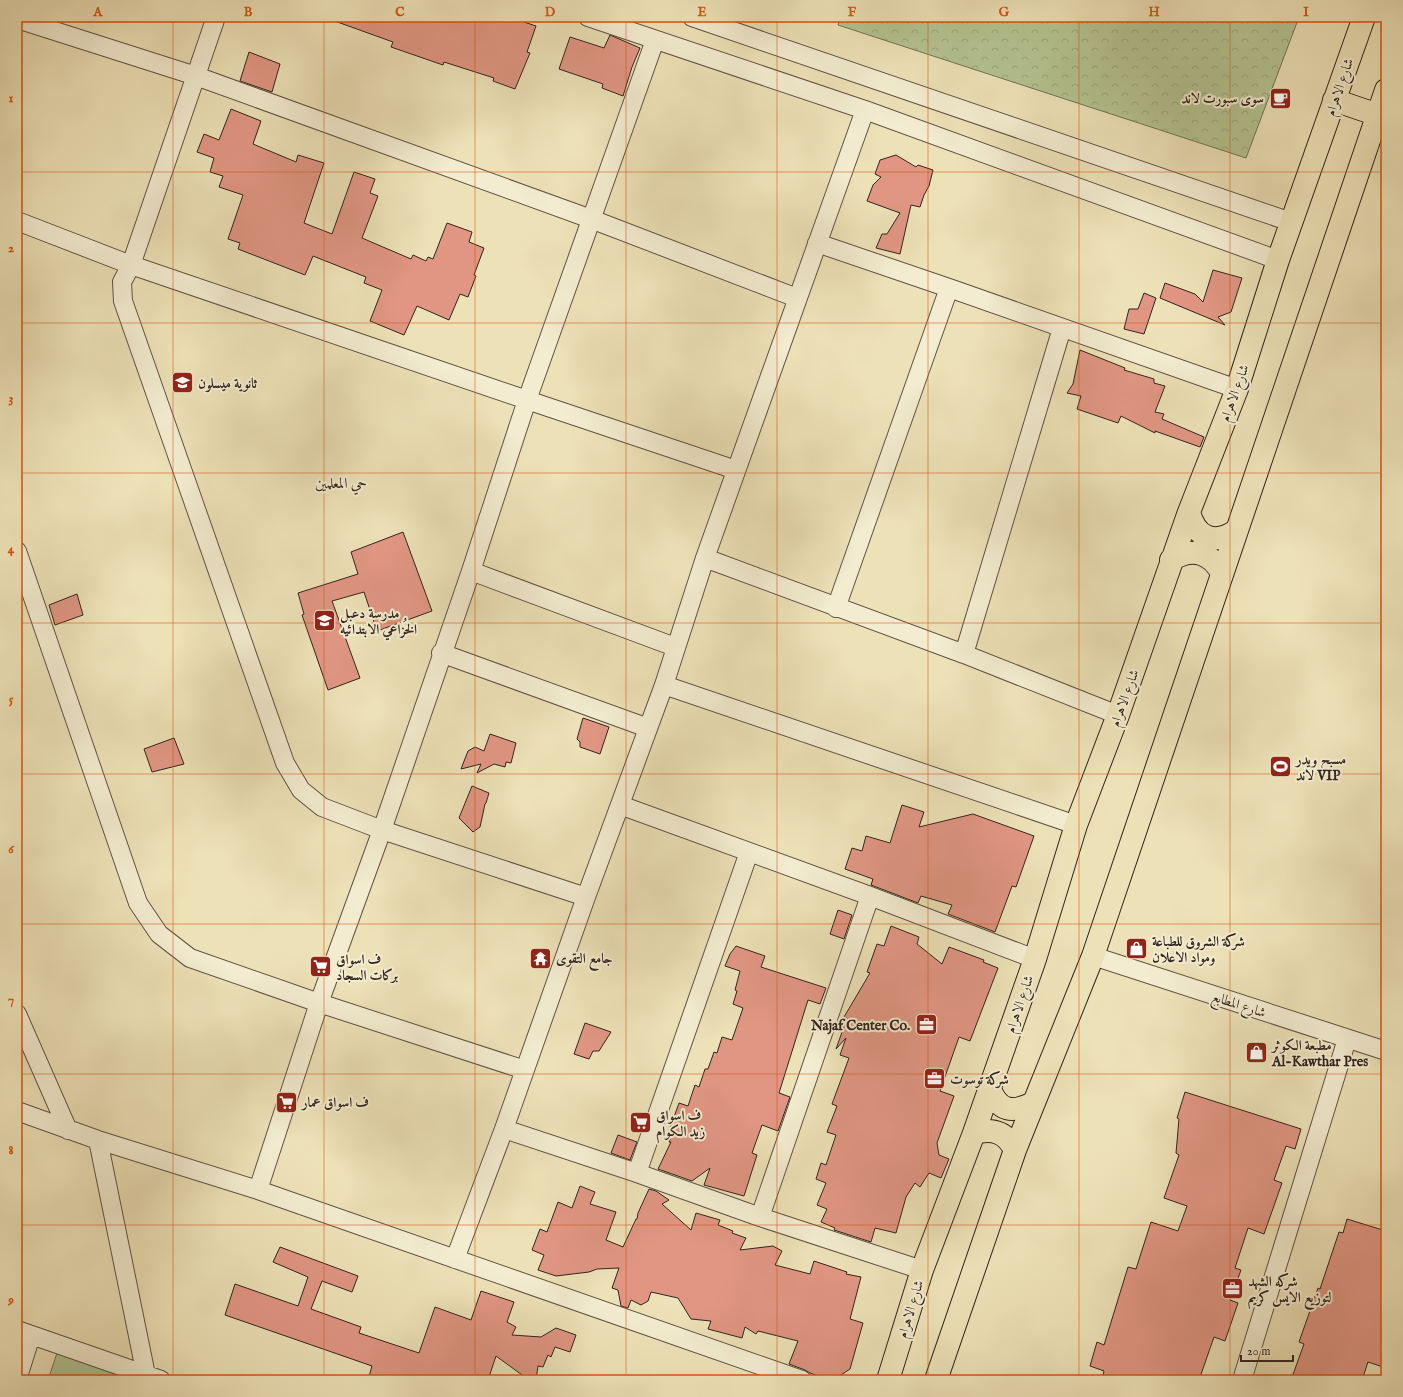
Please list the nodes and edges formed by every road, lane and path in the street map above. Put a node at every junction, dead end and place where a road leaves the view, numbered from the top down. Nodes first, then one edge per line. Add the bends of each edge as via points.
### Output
1 (216, 17) edge
2 (588, 17) edge
3 (692, 17) edge
4 (1364, 17) edge
5 (17, 19) edge
6 (655, 40) junction
7 (196, 76) junction
8 (1386, 90) edge
9 (1334, 100) junction
10 (865, 110) junction
11 (1378, 115) junction
12 (591, 219) junction
13 (17, 221) edge
14 (1291, 222) junction
15 (817, 244) junction
16 (1278, 260) junction
17 (131, 265) junction
18 (949, 288) junction
19 (797, 298) junction
20 (1062, 328) junction
21 (1237, 389) junction
22 (527, 400) junction
23 (736, 470) junction
24 (1189, 512) junction
25 (1237, 530) junction
26 (17, 551) edge
27 (705, 558) junction
28 (1171, 560) junction
29 (471, 571) junction
30 (1222, 573) junction
31 (836, 608) junction
32 (676, 648) junction
33 (442, 653) junction
34 (964, 654) junction
35 (664, 685) junction
36 (1118, 715) junction
37 (648, 728) junction
38 (620, 805) junction
39 (1076, 825) junction
40 (382, 830) junction
41 (749, 852) junction
42 (870, 896) junction
43 (586, 897) junction
44 (1093, 956) junction
45 (1035, 959) junction
46 (319, 1003) junction
47 (17, 1014) edge
48 (1347, 1039) junction
49 (1386, 1051) edge
50 (525, 1070) junction
51 (990, 1090) junction
52 (1033, 1103) junction
53 (17, 1111) edge
54 (504, 1128) junction
55 (68, 1130) junction
56 (974, 1133) junction
57 (98, 1140) junction
58 (1015, 1150) junction
59 (638, 1173) junction
60 (258, 1190) junction
61 (760, 1216) junction
62 (455, 1260) junction
63 (922, 1270) junction
64 (24, 1332) edge
65 (153, 1377) edge
66 (17, 1380) edge
67 (802, 1380) edge
68 (888, 1380) edge
69 (936, 1380) edge
70 (1242, 1380) edge

1 - 7 street
2 - 6 street
3 - 14 street
4 - 9 main road, شارع الاهرام
5 - 7 street
6 - 10 street
6 - 12 street
7 - 12 street
7 - 17 street
8 - 11 main road
9 - 11 main road
9 - 14 main road, شارع الاهرام
10 - 15 street
10 - 16 street
11 - 25 main road
12 - 19 street
12 - 22 street
13 - 17 street
14 - 16 main road, شارع الاهرام
15 - 18 street
15 - 19 street
16 - 21 main road, شارع الاهرام
17 - 22 street
17 - 40 street via 122,282 123,301 285,763 301,790 322,806
18 - 20 street
18 - 31 street
19 - 23 street
20 - 21 street
20 - 34 street
21 - 24 main road, شارع الاهرام
22 - 23 street
22 - 29 street
23 - 27 street
24 - 25 main road via 1198,531 1207,537 1218,539
24 - 28 main road, شارع الاهرام
25 - 30 main road
26 - 46 street via 138,902 159,934 190,958
27 - 31 street
27 - 32 street
28 - 30 main road via 1190,552 1200,553 1213,561
28 - 36 main road, شارع الاهرام
29 - 32 street
29 - 33 street
30 - 44 main road
31 - 34 street
32 - 35 street
33 - 37 street
33 - 40 street
34 - 36 street
35 - 37 street
35 - 39 street
36 - 39 main road, شارع الاهرام
37 - 38 street
38 - 41 street
38 - 43 street
39 - 45 main road, شارع الاهرام
40 - 43 street
40 - 46 street
41 - 42 street
41 - 59 street
42 - 45 street
42 - 61 street
43 - 50 street
44 - 48 street, شارع المطابع
44 - 52 main road
45 - 51 main road, شارع الاهرام
46 - 50 street
46 - 60 street
47 - 55 street
48 - 49 street, شارع المطابع
48 - 70 street
50 - 54 street
51 - 52 main road via 999,1104 1008,1108 1015,1110
51 - 56 main road, شارع الاهرام
52 - 58 main road
53 - 55 street
54 - 59 street
54 - 62 street
55 - 57 street
56 - 58 main road via 994,1131 1001,1134
56 - 63 main road, شارع الاهرام
57 - 60 street
57 - 65 street
58 - 69 main road
59 - 61 street
60 - 62 street
61 - 63 street
62 - 67 street
63 - 68 main road, شارع الاهرام
64 - 65 street
64 - 66 street

